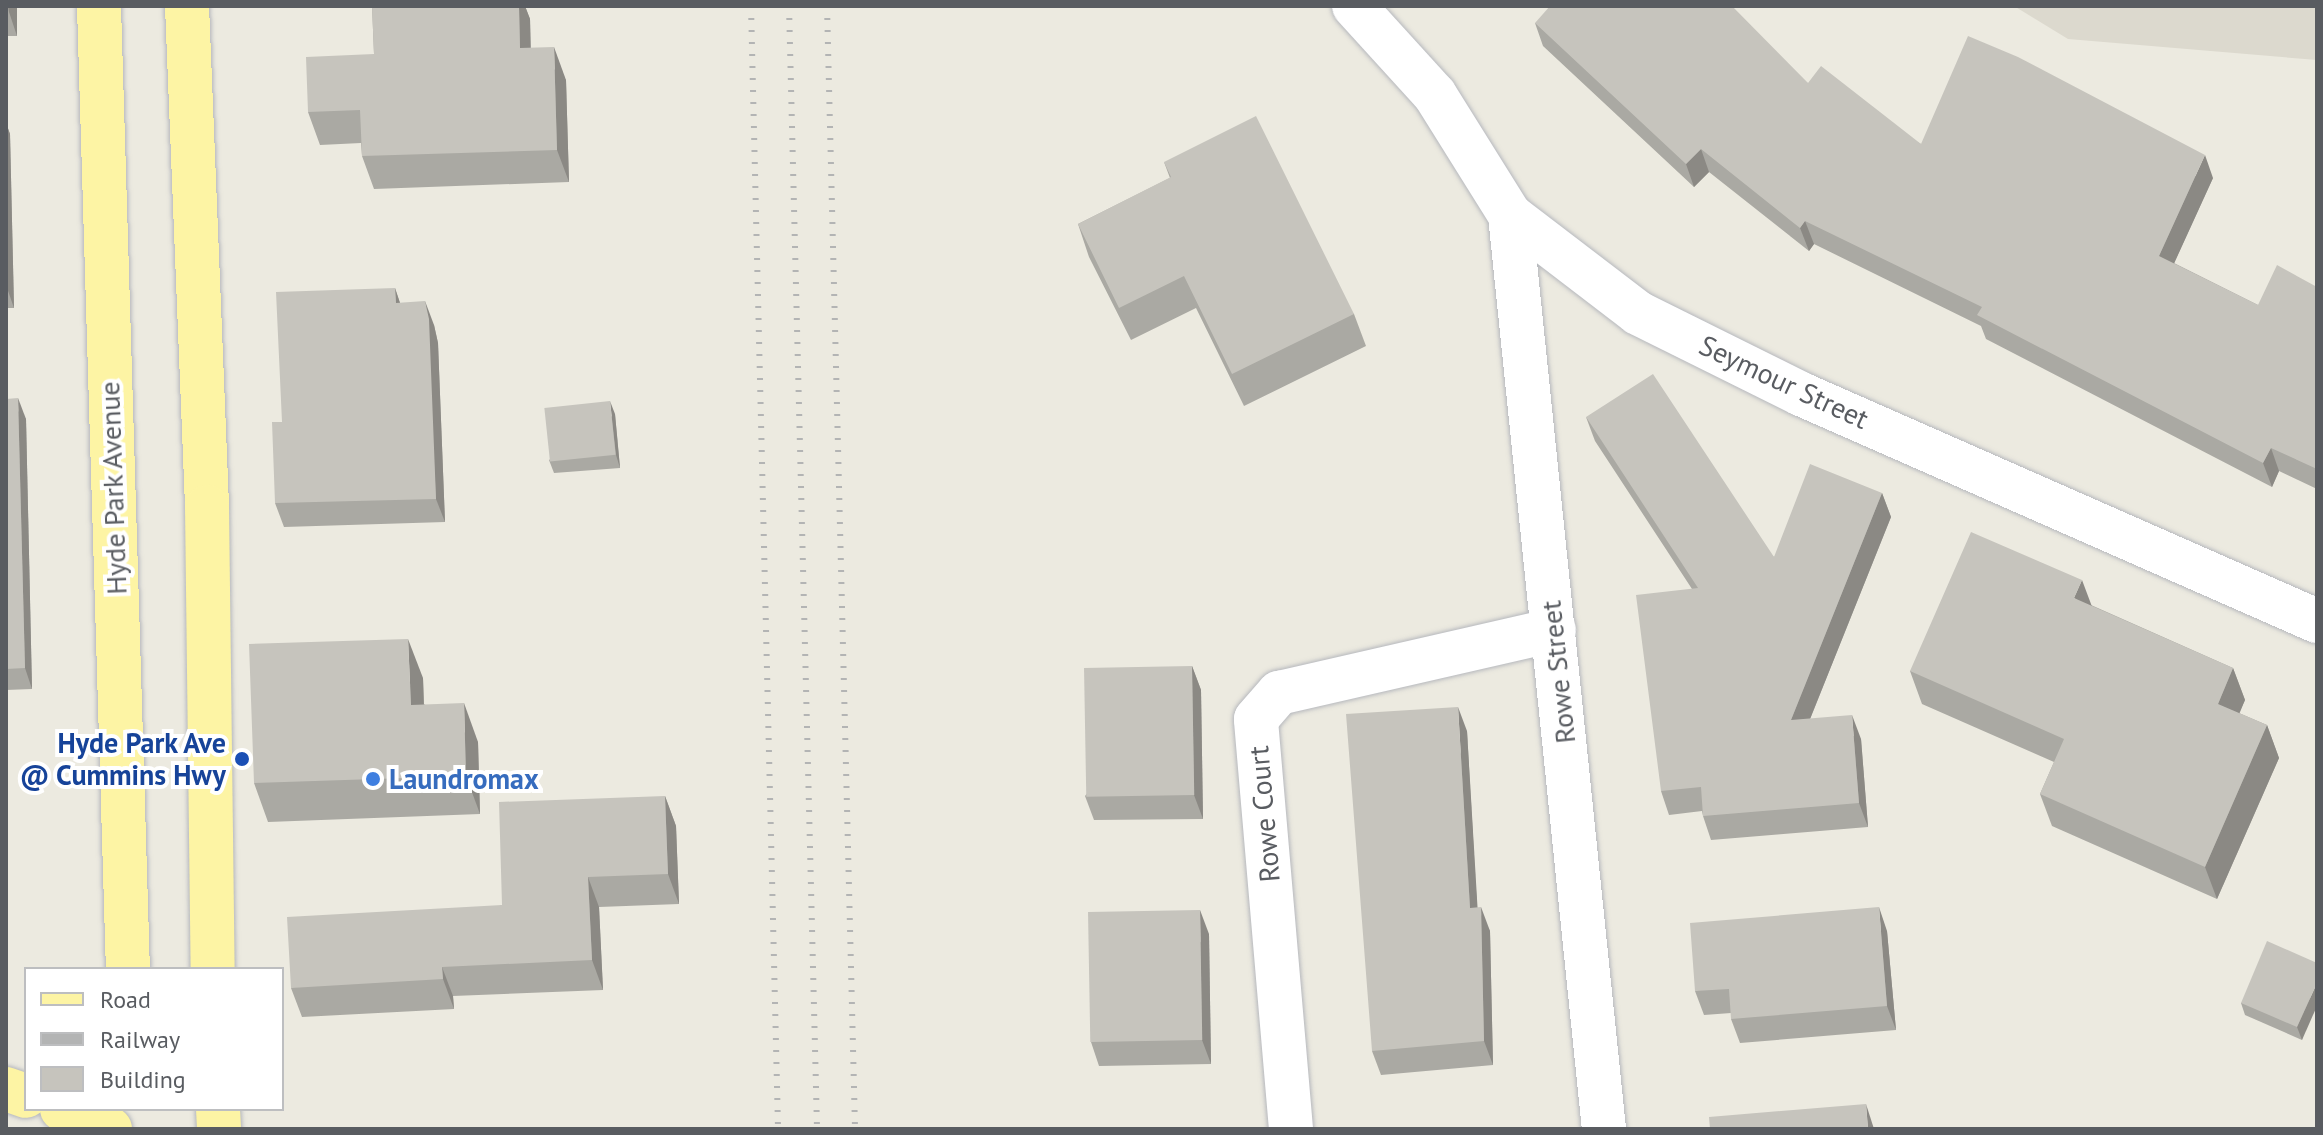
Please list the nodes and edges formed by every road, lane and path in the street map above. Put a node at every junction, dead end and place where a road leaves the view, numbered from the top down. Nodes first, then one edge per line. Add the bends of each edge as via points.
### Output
1 (99, 6) edge
2 (187, 6) edge
3 (1354, 6) edge
4 (1510, 215) junction
5 (2317, 621) edge
6 (1554, 630) junction
7 (128, 967) edge
8 (213, 967) edge
9 (67, 1111) edge
10 (110, 1129) edge
11 (1291, 1129) edge
12 (1604, 1129) edge

1 - 7 main road, Hyde Park Avenue
2 - 8 main road via 207,507
3 - 4 street, Seymour Street via 1435,95
4 - 5 street, Seymour Street via 1638,313 1801,394
4 - 6 street, Rowe Street
6 - 11 street, Rowe Court via 1279,693 1256,719
6 - 12 street, Rowe Street
9 - 10 main road

